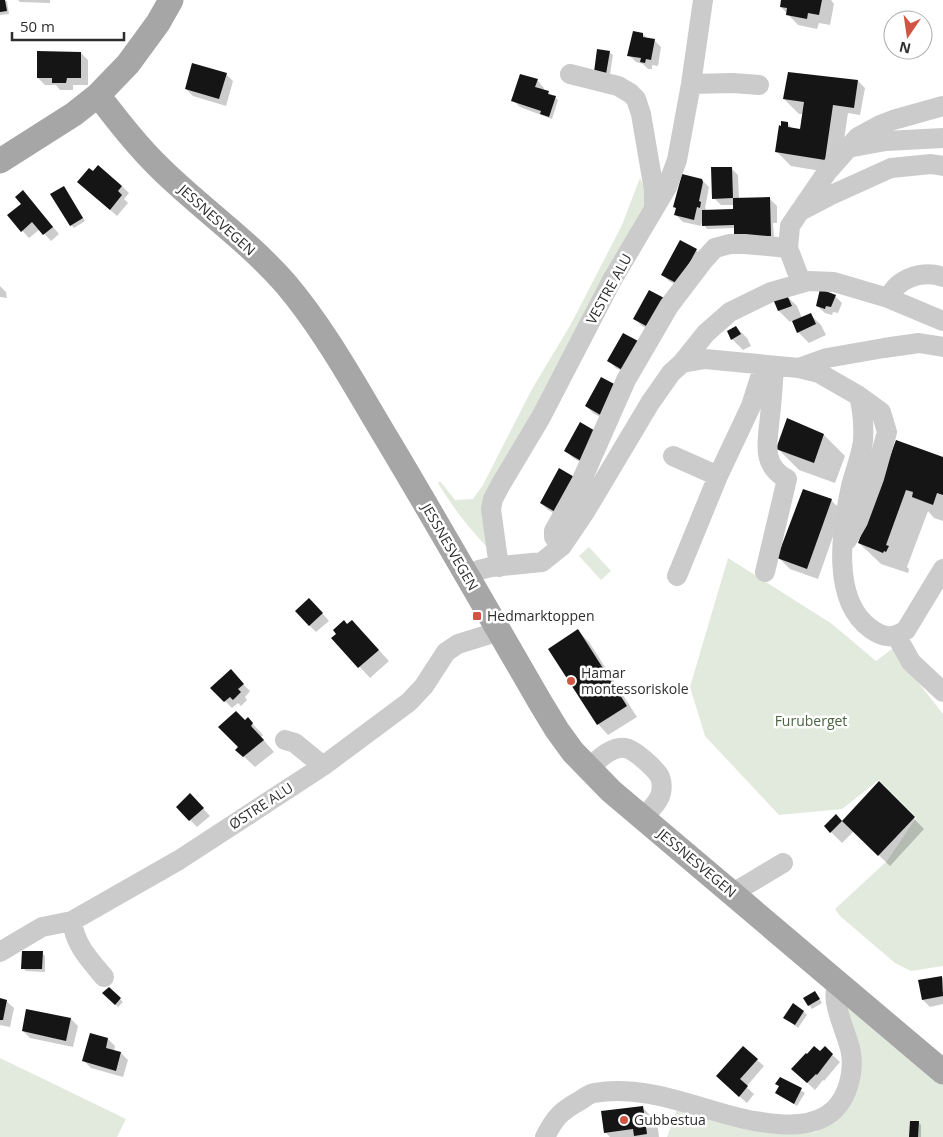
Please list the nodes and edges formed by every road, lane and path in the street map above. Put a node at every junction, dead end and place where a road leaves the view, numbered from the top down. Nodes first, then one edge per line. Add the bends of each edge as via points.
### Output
1 (171, 0) edge
2 (702, 0) edge
3 (570, 74) dead end
4 (691, 84) junction
5 (759, 85) dead end
6 (98, 95) junction
7 (943, 106) edge
8 (943, 138) edge
9 (848, 148) junction
10 (0, 161) edge
11 (943, 166) edge
12 (654, 209) junction
13 (802, 209) junction
14 (788, 248) junction
15 (943, 277) edge
16 (801, 282) junction
17 (888, 298) junction
18 (943, 321) edge
19 (943, 347) edge
20 (682, 363) junction
21 (769, 365) junction
22 (799, 368) junction
23 (673, 456) dead end
24 (718, 476) junction
25 (562, 546) junction
26 (499, 567) junction
27 (943, 569) edge
28 (765, 572) dead end
29 (677, 576) dead end
30 (467, 577) junction
31 (498, 630) junction
32 (897, 637) junction
33 (943, 692) edge
34 (285, 740) dead end
35 (323, 766) junction
36 (589, 769) junction
37 (643, 818) junction
38 (783, 862) dead end
39 (734, 894) junction
40 (72, 922) junction
41 (0, 952) edge
42 (104, 977) dead end
43 (841, 985) junction
44 (943, 1072) edge
45 (545, 1137) edge

1 - 6 main road via 132,58
2 - 4 street, VESTRE ALU
3 - 12 street via 618,86 636,99 654,190
4 - 5 street
4 - 12 street, VESTRE ALU via 677,160
6 - 10 main road
6 - 30 main road, JESSNESVEGEN via 162,171 241,239 284,282 308,312
7 - 9 street via 880,125
8 - 9 street via 886,141
9 - 13 street
11 - 13 street via 891,168
12 - 26 street, VESTRE ALU via 493,499
13 - 14 street via 790,226
14 - 16 street
14 - 25 street via 730,244 715,248 675,298 626,380 581,482 554,531 554,537
15 - 17 street via 916,275 897,285
16 - 17 street via 834,282
16 - 20 street via 730,312 706,333
17 - 18 street
19 - 22 street via 919,343 902,345 827,358
20 - 21 street via 705,360
20 - 25 street via 650,403
21 - 22 street
21 - 24 street
21 - 28 street via 766,449 777,472 787,479
22 - 32 street via 819,373 859,396 864,416 862,444 846,515 843,573 850,602 864,624 876,633
23 - 24 street
24 - 29 street
25 - 26 street via 542,562
26 - 30 street via 479,570
27 - 32 street via 906,630
30 - 31 main road, JESSNESVEGEN
31 - 35 street, ØSTRE ALU via 458,644 446,652 424,686 409,702
31 - 36 main road, JESSNESVEGEN via 556,730
32 - 33 street via 911,662
34 - 35 street via 295,742
35 - 40 street, ØSTRE ALU via 179,860
36 - 37 main road, JESSNESVEGEN
36 - 37 street via 598,759 614,750 635,751 661,779 659,799
37 - 39 main road, JESSNESVEGEN
38 - 39 street
39 - 43 main road, JESSNESVEGEN
40 - 41 street, ØSTRE ALU via 42,927
40 - 42 street via 74,936
43 - 44 main road, JESSNESVEGEN
43 - 45 street via 836,990 837,1001 852,1054 850,1079 842,1100 823,1118 784,1126 735,1117 652,1094 592,1093 564,1109

